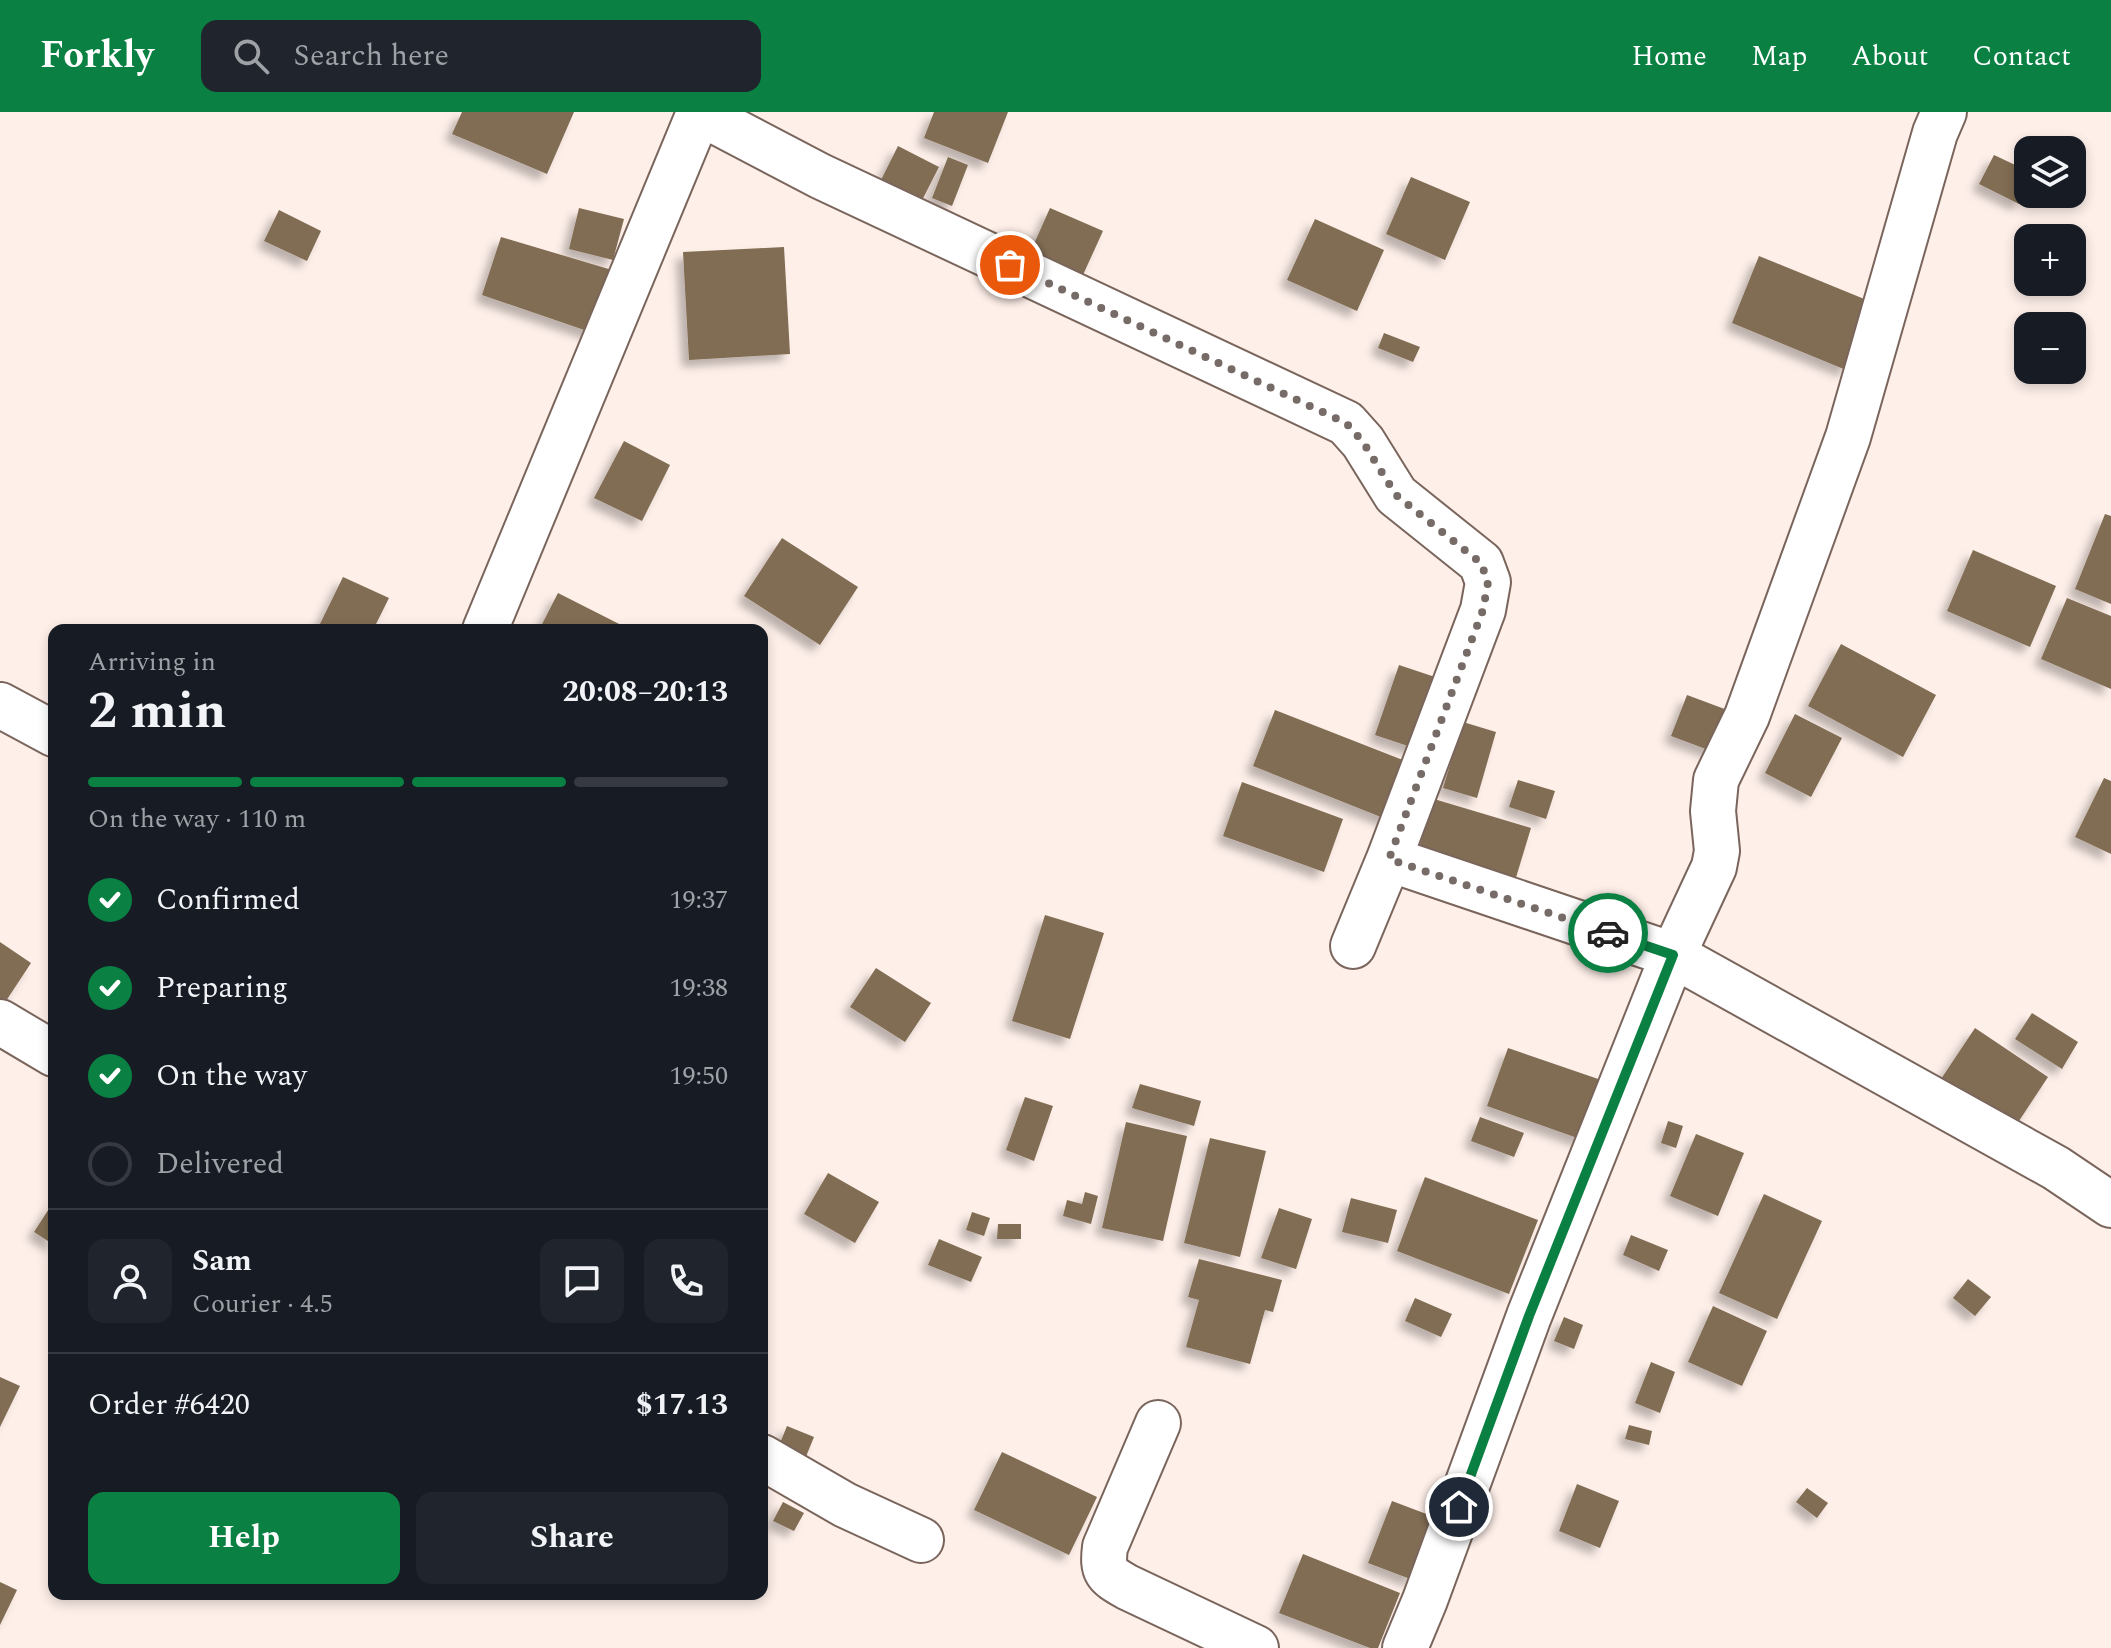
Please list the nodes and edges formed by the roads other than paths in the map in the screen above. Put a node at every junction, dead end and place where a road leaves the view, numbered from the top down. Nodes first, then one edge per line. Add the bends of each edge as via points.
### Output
1 (699, 112) edge
2 (1944, 112) edge
3 (487, 624) edge
4 (0, 705) edge
5 (48, 731) edge
6 (1389, 859) junction
7 (1353, 946) dead end
8 (1673, 955) junction
9 (0, 1022) edge
10 (48, 1050) edge
11 (2111, 1205) edge
12 (1158, 1423) dead end
13 (768, 1460) edge
14 (921, 1540) dead end
15 (1256, 1648) edge
16 (1405, 1648) edge

1 - 3 street
1 - 6 street via 820,176 1346,423 1396,495 1481,563 1488,582 1483,610
2 - 8 street via 1848,437 1747,716 1716,780 1714,867
4 - 5 street
6 - 7 street
6 - 8 street
8 - 11 street via 2056,1168
8 - 16 street via 1529,1316
9 - 10 street
12 - 15 street via 1105,1547 1103,1564 1109,1577 1127,1587
13 - 14 street

